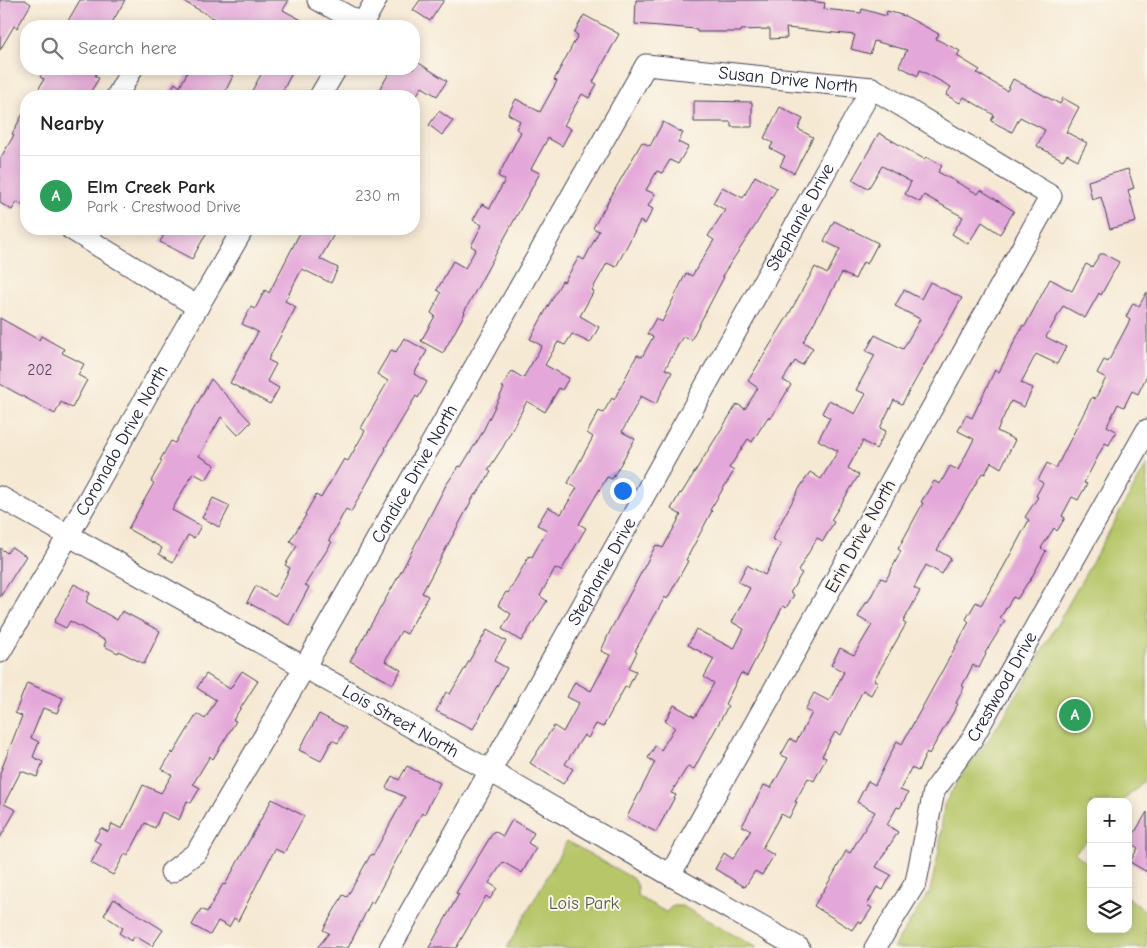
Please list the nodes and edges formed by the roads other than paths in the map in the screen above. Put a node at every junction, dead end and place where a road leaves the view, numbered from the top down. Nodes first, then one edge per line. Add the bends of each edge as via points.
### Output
1 (318, 0) edge
2 (376, 0) edge
3 (352, 20) edge
4 (364, 20) edge
5 (646, 66) joint
6 (129, 75) edge
7 (332, 75) edge
8 (872, 88) junction
9 (120, 90) edge
10 (324, 90) edge
11 (1051, 196) joint
12 (81, 235) edge
13 (240, 235) edge
14 (198, 307) junction
15 (1147, 430) edge
16 (0, 497) edge
17 (68, 536) junction
18 (0, 652) edge
19 (304, 668) junction
20 (490, 771) junction
21 (171, 872) dead end
22 (670, 876) junction
23 (390, 948) edge
24 (799, 948) edge
25 (875, 948) edge

1 - 3 street
2 - 4 street
5 - 8 street, Susan Drive North
5 - 19 street, Candice Drive North
6 - 9 street
7 - 10 street
8 - 11 street, Susan Drive North
8 - 20 street, Stephanie Drive
11 - 22 street, Erin Drive North
12 - 14 street
13 - 14 street, Coronado Drive North
14 - 17 street, Coronado Drive North
15 - 25 street, Crestwood Drive via 972,739 934,791 916,882
16 - 17 street, Lois Street North
17 - 18 street, Coronado Drive North
17 - 19 street, Lois Street North
19 - 20 street, Lois Street North
19 - 21 street, Candice Drive North via 197,852
20 - 22 street, Lois Street North
20 - 23 street, Stephanie Drive
22 - 24 street, Lois Street North

